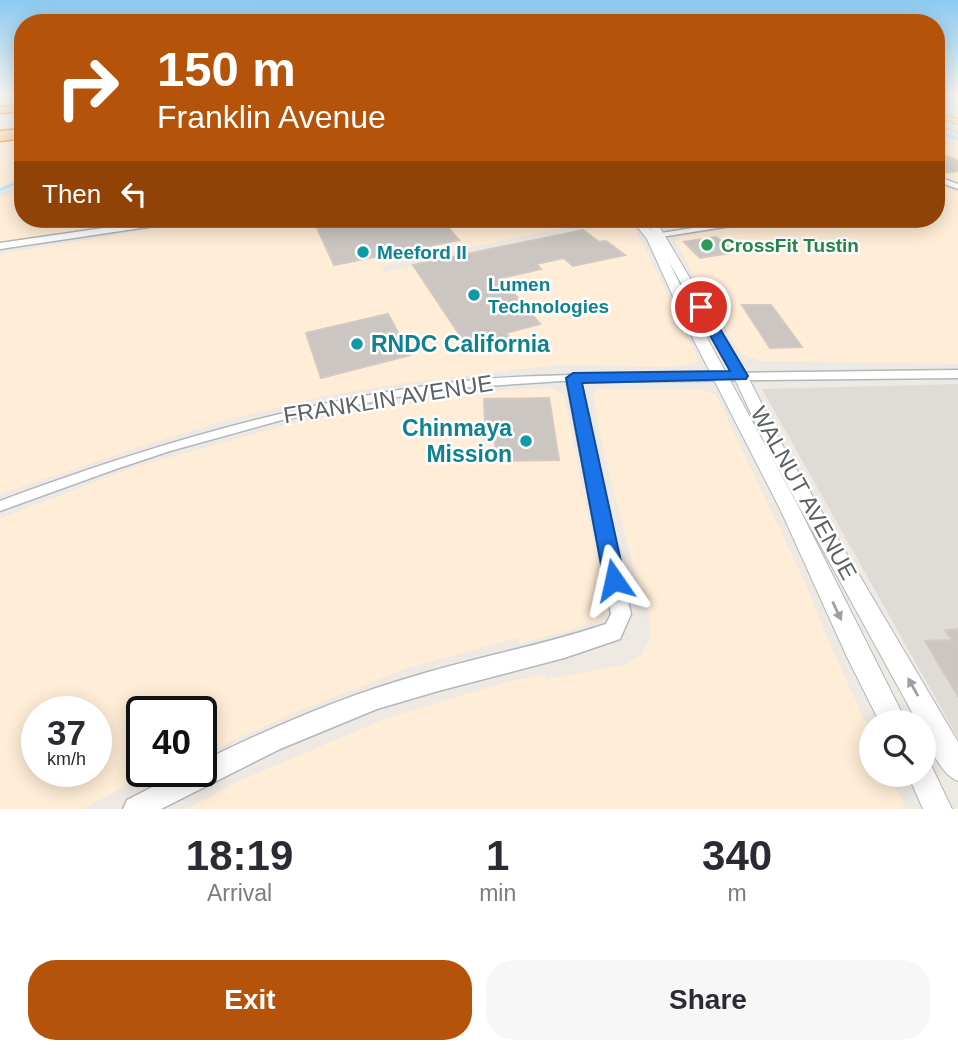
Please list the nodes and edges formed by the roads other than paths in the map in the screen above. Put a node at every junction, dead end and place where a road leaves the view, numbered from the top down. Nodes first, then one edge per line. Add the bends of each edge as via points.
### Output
1 (121, 228) edge
2 (643, 228) edge
3 (656, 228) edge
4 (705, 228) edge
5 (661, 235) junction
6 (0, 246) edge
7 (958, 374) edge
8 (719, 376) junction
9 (740, 376) junction
10 (573, 378) junction
11 (0, 506) edge
12 (848, 571) junction
13 (819, 573) junction
14 (887, 710) edge
15 (958, 768) edge
16 (926, 787) edge
17 (136, 809) edge
18 (938, 809) edge

1 - 6 street
2 - 8 main road, WALNUT AVENUE
3 - 5 main road, WALNUT AVENUE
4 - 5 street
5 - 9 main road, WALNUT AVENUE
7 - 9 street, FRANKLIN AVENUE
8 - 9 street, FRANKLIN AVENUE
8 - 10 street, FRANKLIN AVENUE
8 - 13 main road, WALNUT AVENUE
9 - 12 main road, WALNUT AVENUE
10 - 11 street, FRANKLIN AVENUE via 460,384 293,412 141,455
10 - 17 street via 621,614 613,632 412,687 295,730
12 - 13 main road
15 -> 12 main road, WALNUT AVENUE
13 -> 14 main road, WALNUT AVENUE
16 - 18 main road

